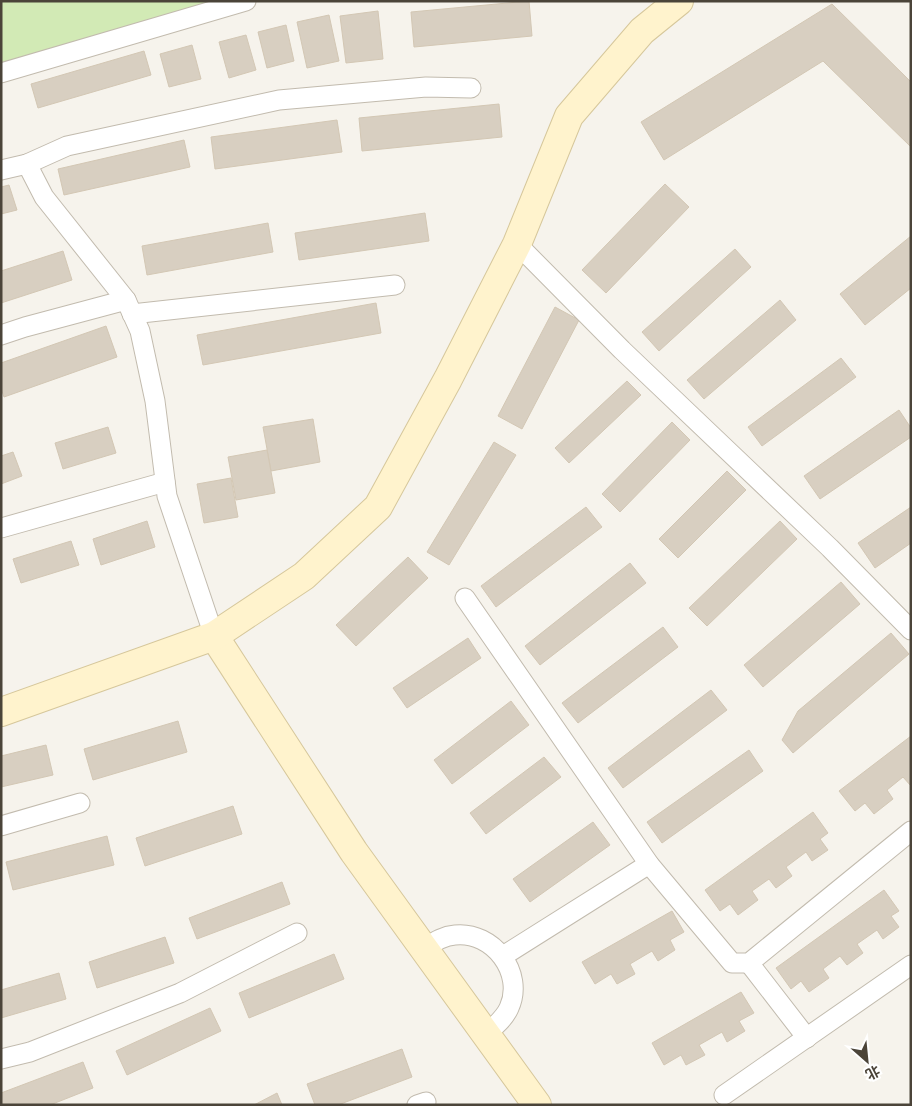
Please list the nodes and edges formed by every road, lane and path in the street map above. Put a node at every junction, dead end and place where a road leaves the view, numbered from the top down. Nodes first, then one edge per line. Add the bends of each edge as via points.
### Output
1 (246, 1) edge
2 (679, 1) edge
3 (1, 73) edge
4 (471, 88) dead end
5 (28, 164) junction
6 (1, 170) edge
7 (517, 244) junction
8 (394, 285) dead end
9 (129, 307) junction
10 (1, 336) edge
11 (165, 482) junction
12 (1, 528) edge
13 (465, 598) dead end
14 (911, 630) edge
15 (214, 636) junction
16 (1, 712) edge
17 (80, 803) dead end
18 (1, 826) edge
19 (911, 831) edge
20 (650, 864) junction
21 (297, 933) dead end
22 (424, 948) junction
23 (503, 956) junction
24 (748, 963) junction
25 (911, 965) edge
26 (486, 1034) junction
27 (806, 1038) junction
28 (1, 1059) edge
29 (724, 1095) dead end
30 (537, 1105) edge

1 - 3 street
2 - 7 street via 642,31 569,116
4 - 5 street via 426,87 279,100 66,146
5 - 6 street
5 - 9 street via 44,197
7 - 14 street
7 - 15 street via 378,507 304,576
8 - 9 street
9 - 10 street via 25,327
9 - 11 street via 140,331 155,401
11 - 12 street
11 - 15 street
13 - 20 street
15 - 16 street
15 - 22 street via 354,852
17 - 18 street
19 - 24 street
20 - 23 street
20 - 24 street via 732,963
21 - 28 street via 180,992 30,1052
22 - 23 street via 439,938 456,934 474,936
22 - 26 street
23 - 26 street via 511,972 513,990 509,1008 500,1023
24 - 27 street
25 - 27 street
26 - 30 street
27 - 29 street

